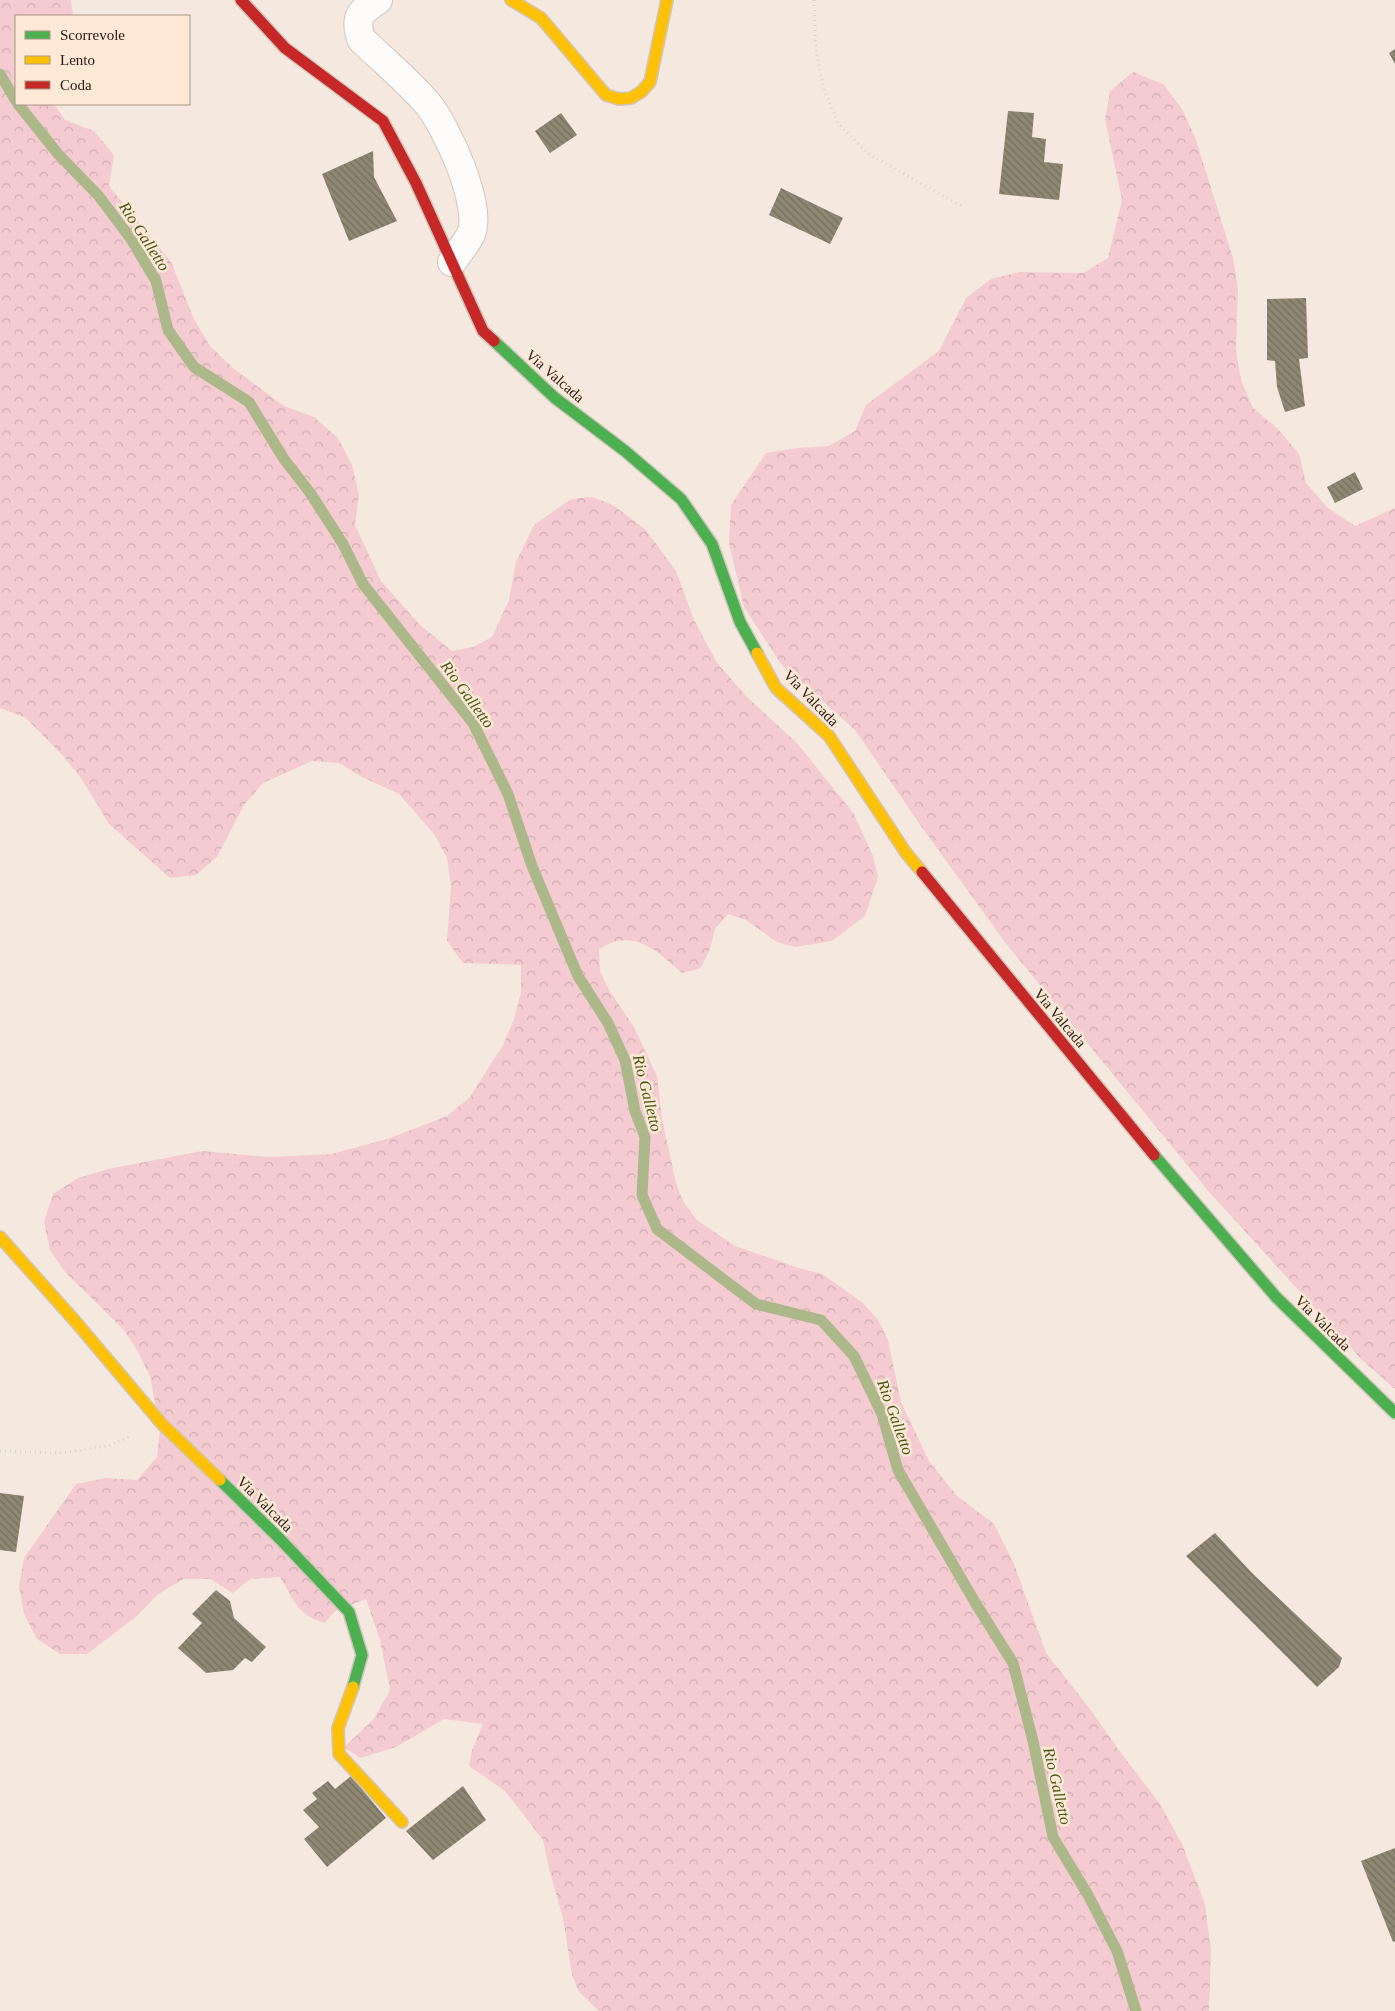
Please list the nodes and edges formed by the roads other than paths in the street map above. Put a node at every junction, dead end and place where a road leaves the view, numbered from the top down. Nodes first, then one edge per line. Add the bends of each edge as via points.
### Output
1 (241, 0) edge
2 (378, 0) edge
3 (511, 0) edge
4 (667, 0) edge
5 (452, 262) junction
6 (0, 1238) edge
7 (1395, 1414) edge
8 (402, 1822) dead end

1 - 5 street, Via Valcada via 285,48 384,121
2 - 5 street via 359,17 357,25 361,39 428,104 450,140 468,187 472,232
3 - 4 street via 541,18 606,95 626,100 636,97 650,82
5 - 7 street, Via Valcada via 483,332 555,398 682,499 712,544 740,622 776,688 829,736 906,853 1189,1198 1276,1297
6 - 8 street, Via Valcada via 162,1424 349,1612 362,1655 338,1728 339,1754

